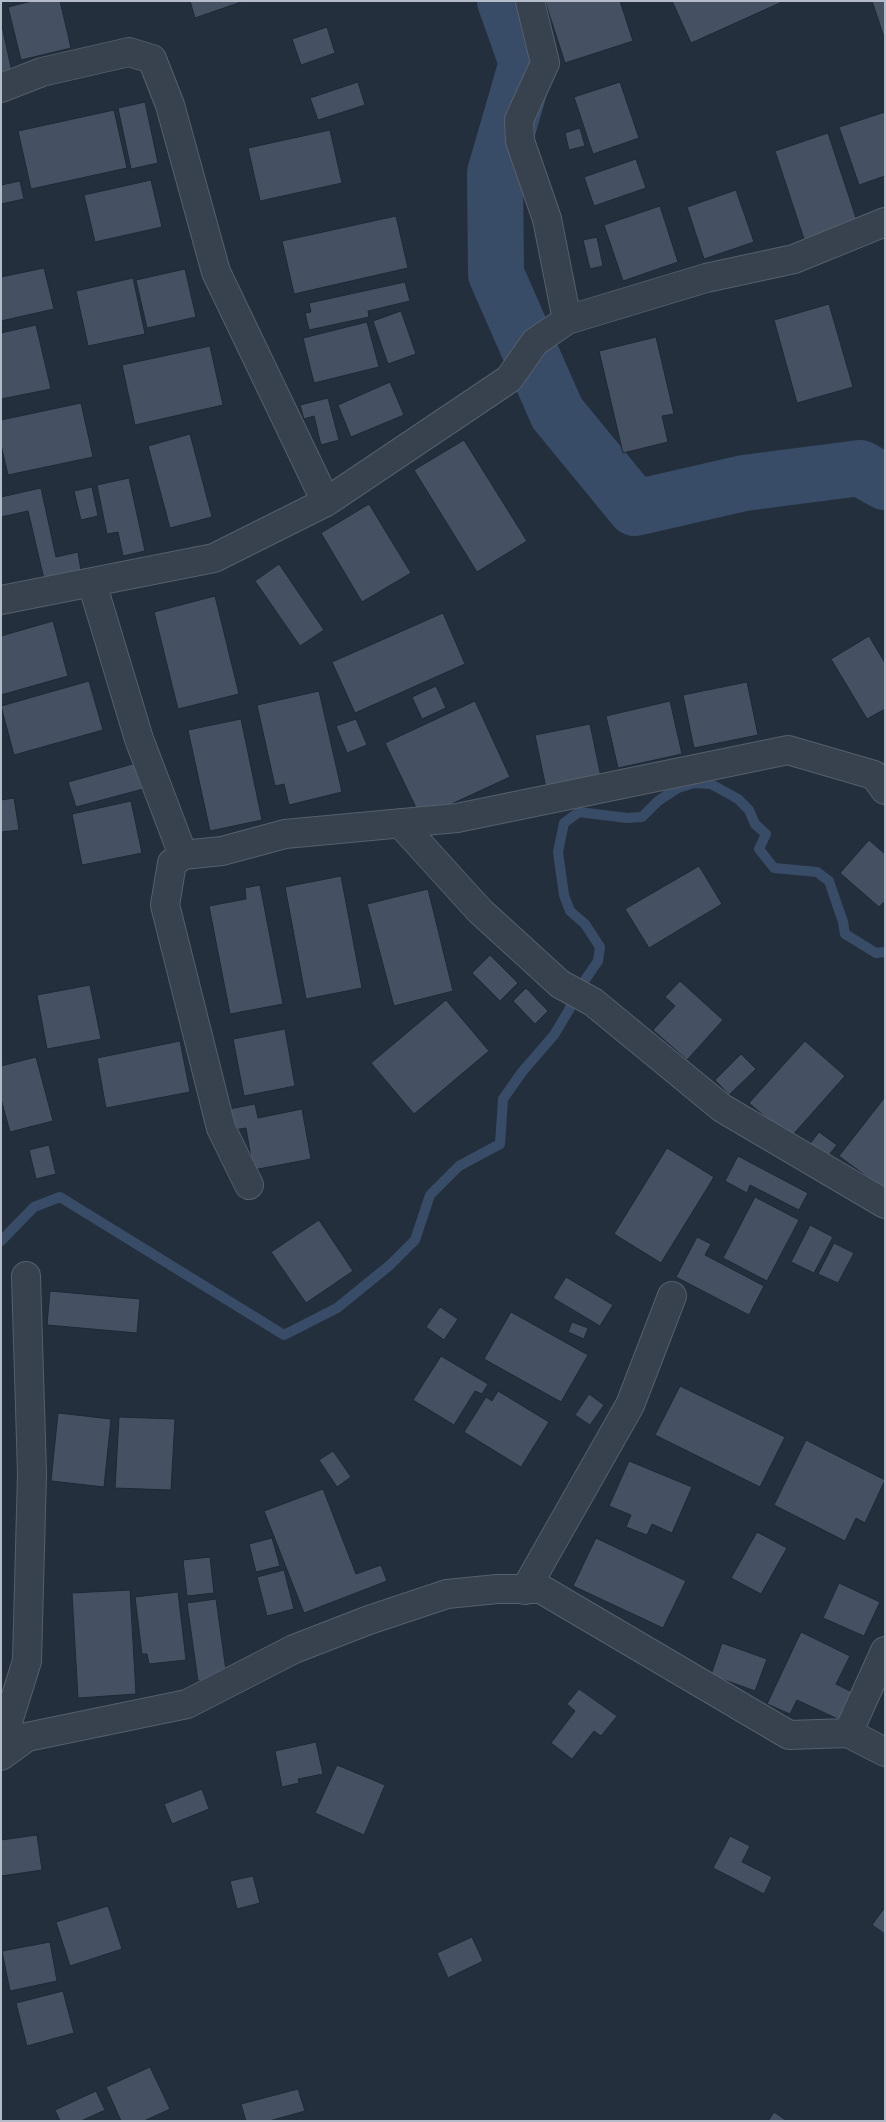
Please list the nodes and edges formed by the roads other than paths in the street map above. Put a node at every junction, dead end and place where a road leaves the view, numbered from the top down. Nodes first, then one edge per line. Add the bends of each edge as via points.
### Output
1 (530, 1) edge
2 (1, 88) edge
3 (885, 222) edge
4 (567, 320) junction
5 (326, 502) junction
6 (92, 583) junction
7 (1, 599) edge
8 (885, 790) edge
9 (400, 823) junction
10 (183, 854) junction
11 (249, 1185) dead end
12 (885, 1204) edge
13 (26, 1276) dead end
14 (672, 1296) dead end
15 (525, 1590) junction
16 (885, 1651) edge
17 (848, 1733) junction
18 (1, 1744) edge
19 (885, 1752) edge
20 (1, 1756) edge

1 - 4 street via 545,63 519,120 520,141 547,219
2 - 5 street via 42,72 128,52 152,59 170,105 216,272
3 - 4 street via 794,259 706,278
4 - 5 street via 535,342 509,379
5 - 6 street via 214,558
6 - 7 street
6 - 10 street via 140,739
8 - 9 street via 874,775 788,750 457,818
9 - 10 street via 285,834 222,851
9 - 12 street via 480,910 560,984 593,1002 722,1108
10 - 11 street via 172,863 165,905 221,1128
13 - 18 street via 32,1473 27,1661
14 - 15 street via 630,1405
15 - 17 street via 541,1589 789,1735
15 - 20 street via 447,1594 294,1649 187,1704 27,1737
16 - 17 street
17 - 19 street

